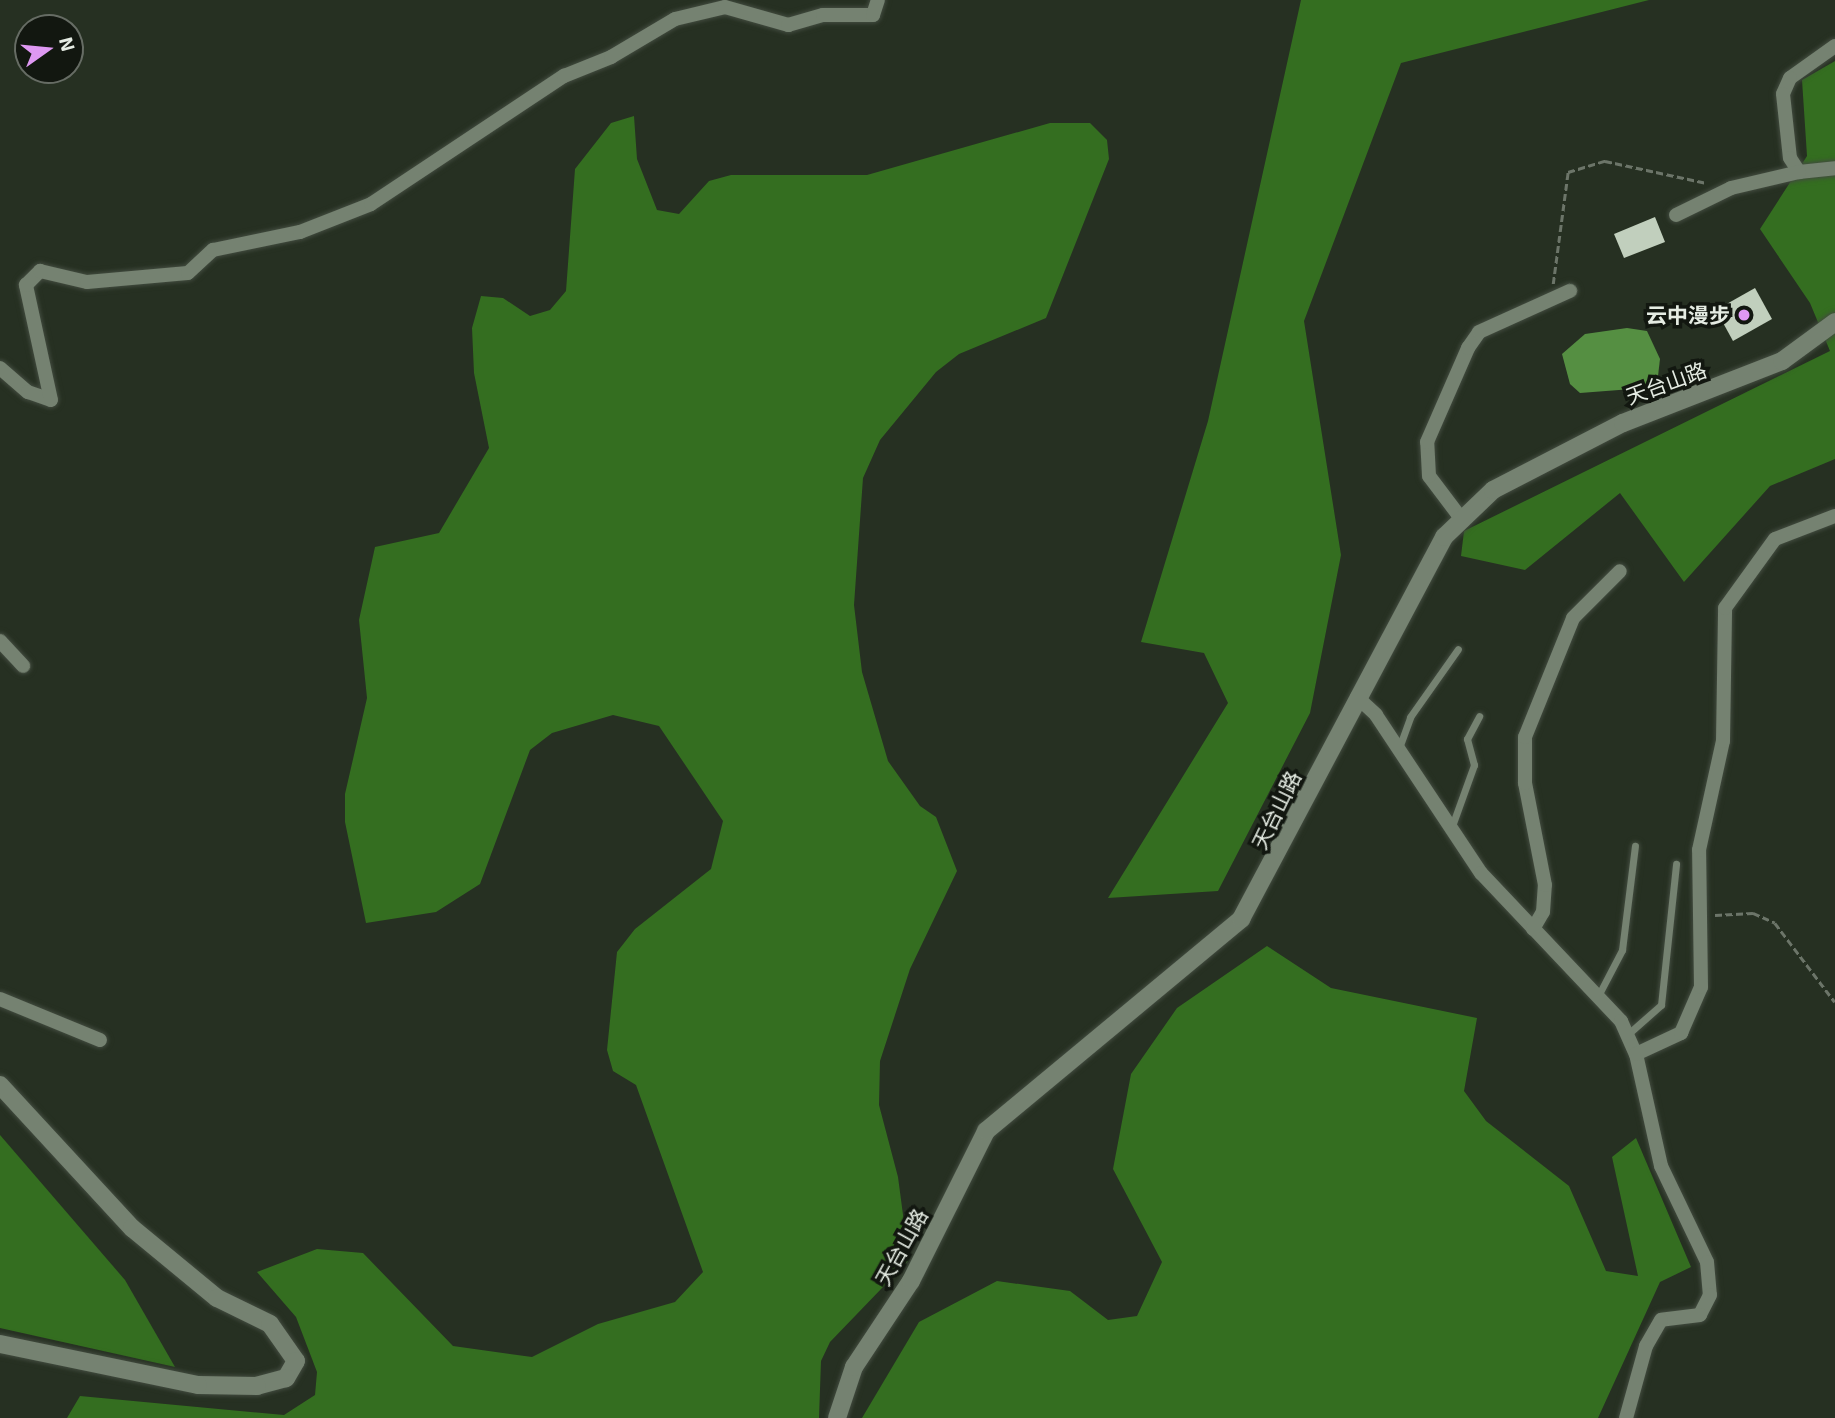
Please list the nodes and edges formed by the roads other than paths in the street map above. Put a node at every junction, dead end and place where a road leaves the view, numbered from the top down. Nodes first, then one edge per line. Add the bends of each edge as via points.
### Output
1 (878, 0) edge
2 (1835, 46) edge
3 (1835, 167) edge
4 (1799, 172) junction
5 (1676, 215) dead end
6 (1570, 292) dead end
7 (1835, 322) edge
8 (0, 368) edge
9 (1835, 516) edge
10 (1462, 521) junction
11 (1620, 571) dead end
12 (0, 641) edge
13 (1458, 649) dead end
14 (23, 666) dead end
15 (1357, 697) junction
16 (1479, 716) dead end
17 (1398, 752) junction
18 (1451, 830) junction
19 (1635, 846) dead end
20 (1676, 864) dead end
21 (1533, 929) junction
22 (1598, 997) junction
23 (0, 999) edge
24 (1627, 1034) junction
25 (100, 1040) dead end
26 (1636, 1054) junction
27 (0, 1085) edge
28 (0, 1344) edge
29 (837, 1418) edge
30 (1626, 1418) edge

1 - 8 street via 873,15 823,15 788,24 725,7 675,19 611,58 564,76 372,204 300,232 213,250 188,273 87,282 40,271 26,285 51,400 28,392
2 - 4 street via 1790,78 1783,94 1790,158
3 - 4 street
4 - 5 street via 1731,188
6 - 10 street via 1479,332 1427,442 1429,476
7 - 10 street, 天台山路 via 1782,360 1623,423 1493,490
9 - 26 street via 1775,539 1725,608 1723,741 1703,816 1701,987 1681,1033
10 - 15 street, 天台山路 via 1425,565
11 - 21 street via 1573,618 1525,737 1525,783 1545,875 1543,912
12 - 14 street
13 - 17 lane via 1410,717
15 - 17 street
15 - 29 street, 天台山路 via 1241,919 986,1131 911,1281 853,1367
16 - 18 lane via 1467,739 1474,765
17 - 18 street
18 - 21 street via 1480,873
19 - 22 lane via 1622,950
20 - 24 lane via 1661,1005
21 - 22 street
22 - 24 street
23 - 25 street
24 - 26 street
26 - 30 street via 1657,1153 1707,1262 1710,1295 1700,1315 1661,1320 1646,1346
27 - 28 street via 132,1228 217,1298 271,1324 296,1361 286,1378 275,1382 210,1385

